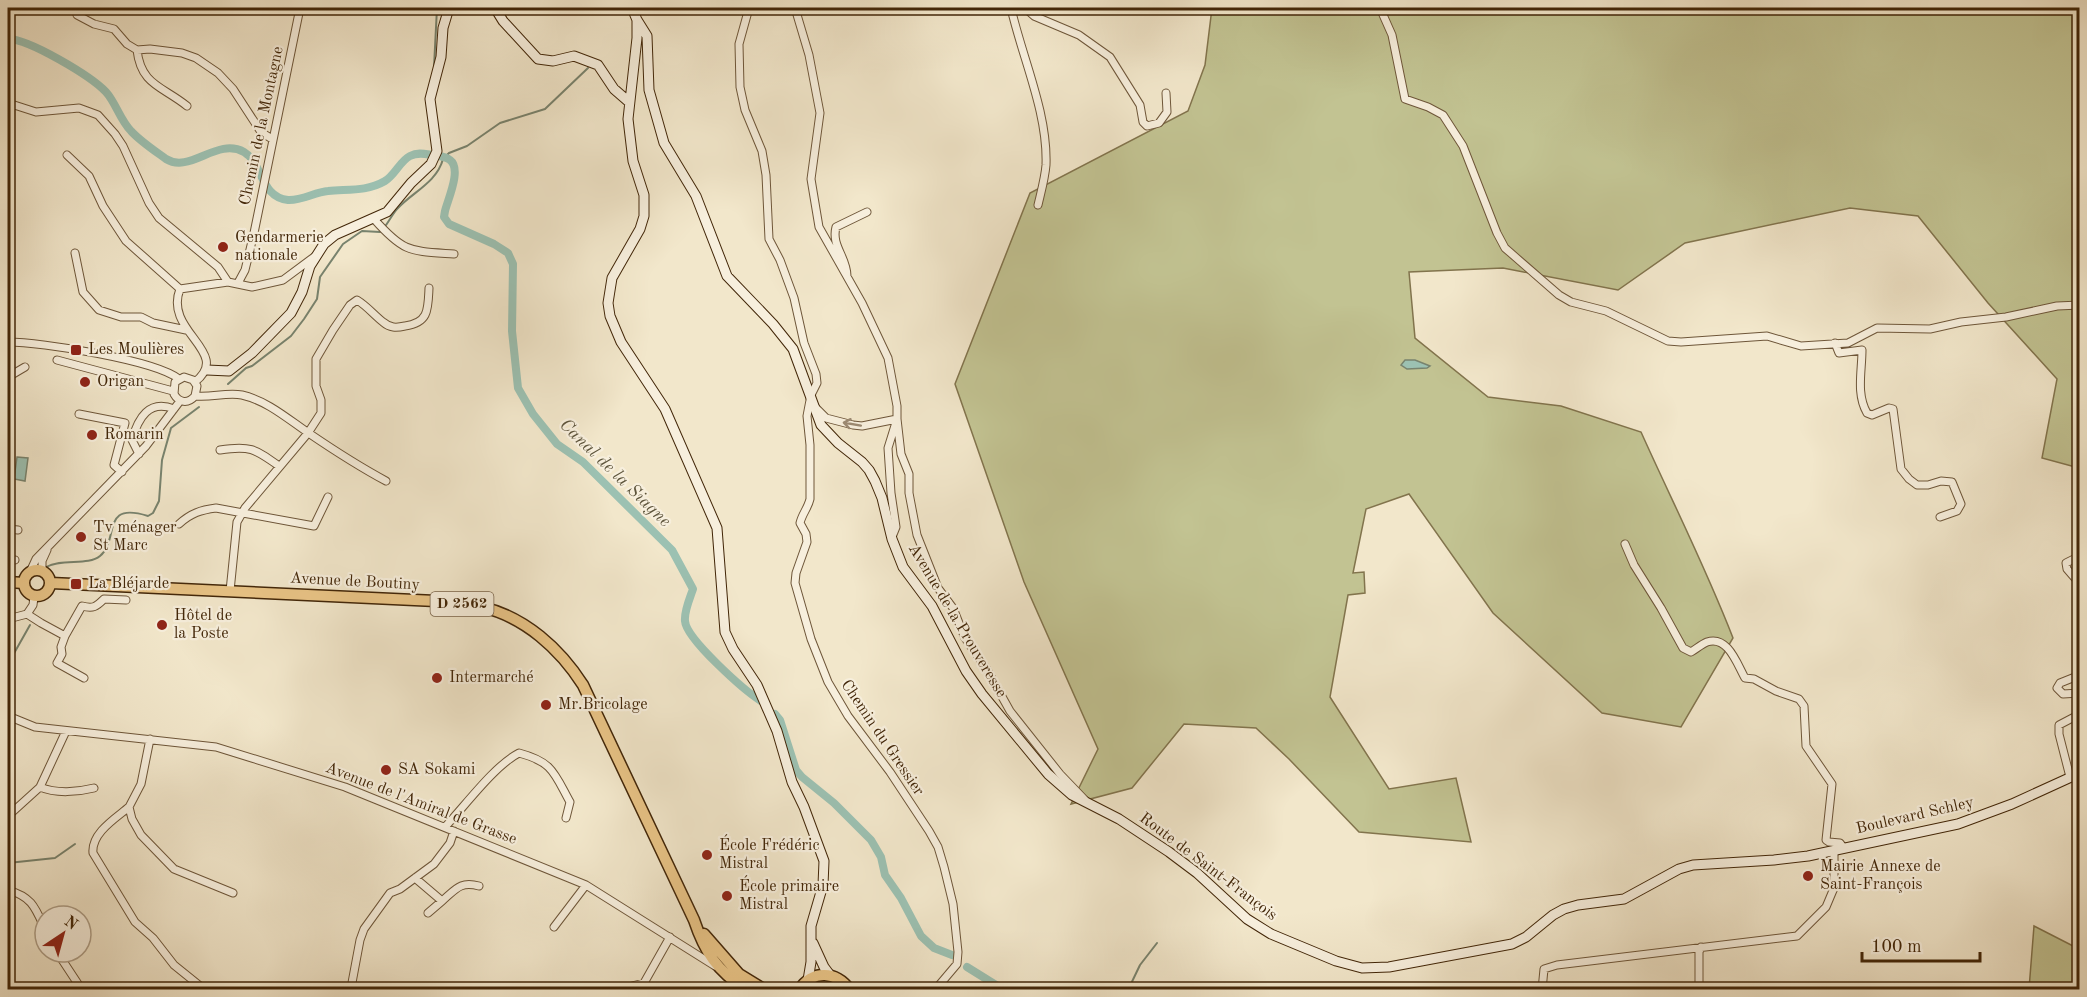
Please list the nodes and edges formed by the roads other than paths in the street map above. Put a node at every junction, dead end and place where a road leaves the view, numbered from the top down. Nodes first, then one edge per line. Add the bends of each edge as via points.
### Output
1 (300, 8) edge
2 (449, 8) edge
3 (495, 8) edge
4 (632, 8) edge
5 (749, 8) edge
6 (795, 8) edge
7 (1011, 8) edge
8 (1025, 8) edge
9 (1380, 8) edge
10 (77, 15) dead end
11 (637, 20) junction
12 (136, 50) junction
13 (1166, 93) dead end
14 (629, 102) junction
15 (8, 103) edge
16 (187, 106) dead end
17 (272, 139) junction
18 (67, 155) dead end
19 (1038, 205) dead end
20 (867, 212) dead end
21 (374, 219) junction
22 (75, 253) dead end
23 (454, 254) dead end
24 (316, 256) junction
25 (847, 278) junction
26 (228, 282) junction
27 (238, 284) junction
28 (429, 288) dead end
29 (180, 289) junction
30 (2079, 305) edge
31 (186, 330) junction
32 (8, 342) edge
33 (1835, 343) junction
34 (57, 360) dead end
35 (25, 367) dead end
36 (207, 370) junction
37 (8, 377) edge
38 (178, 379) junction
39 (195, 382) junction
40 (173, 391) junction
41 (195, 396) junction
42 (812, 400) junction
43 (180, 401) junction
44 (174, 409) junction
45 (79, 414) dead end
46 (897, 420) junction
47 (308, 433) junction
48 (220, 450) dead end
49 (139, 454) junction
50 (279, 466) junction
51 (122, 472) junction
52 (386, 482) dead end
53 (328, 497) dead end
54 (243, 513) junction
55 (1940, 517) dead end
56 (179, 524) dead end
57 (8, 529) edge
58 (18, 530) dead end
59 (892, 539) junction
60 (1625, 544) dead end
61 (49, 545) junction
62 (2079, 556) edge
63 (30, 576) junction
64 (8, 577) edge
65 (8, 582) edge
66 (51, 583) junction
67 (2079, 584) edge
68 (230, 591) junction
69 (34, 597) junction
70 (126, 600) dead end
71 (27, 614) junction
72 (8, 619) edge
73 (65, 636) junction
74 (2079, 675) edge
75 (84, 678) dead end
76 (2079, 693) edge
77 (2079, 714) edge
78 (8, 716) edge
79 (66, 731) junction
80 (150, 739) junction
81 (2079, 773) edge
82 (2070, 777) junction
83 (40, 788) junction
84 (94, 788) dead end
85 (1090, 804) junction
86 (129, 807) junction
87 (8, 816) edge
88 (566, 818) dead end
89 (445, 827) junction
90 (454, 831) junction
91 (1838, 849) junction
92 (1786, 859) joint
93 (415, 878) junction
94 (586, 885) junction
95 (478, 886) dead end
96 (8, 890) edge
97 (233, 893) dead end
98 (442, 901) junction
99 (33, 906) edge
100 (428, 913) dead end
101 (694, 920) junction
102 (554, 927) dead end
103 (810, 935) junction
104 (670, 937) junction
105 (1701, 947) junction
106 (704, 956) junction
107 (65, 964) edge
108 (830, 975) junction
109 (734, 976) junction
110 (808, 980) junction
111 (351, 987) dead end
112 (82, 990) edge
113 (205, 990) edge
114 (615, 990) edge
115 (746, 990) edge
116 (765, 990) edge
117 (799, 990) edge
118 (850, 990) edge
119 (935, 990) edge
120 (1542, 990) edge
121 (1699, 990) edge

1 - 17 street, Chemin de la Montagne
2 - 21 main road via 430,99 436,151 431,164 387,212
3 - 14 main road via 538,59 574,56 598,65 614,89
4 - 11 main road, Avenue de la Prouveresse
5 - 42 street, Chemin du Gressier via 739,44 740,87 762,151 769,239 794,298 816,374
6 - 25 street via 820,113 811,179 814,203 819,227
7 - 19 street via 1034,83 1045,144 1046,166
8 - 13 street via 1079,35 1110,57 1140,105 1147,126 1159,123 1167,112
9 - 33 street via 1392,35 1405,99 1443,115 1463,146 1505,248 1559,295 1606,311 1668,341 1767,336 1801,346
10 - 12 street via 114,29
11 - 14 main road
11 - 42 main road, Avenue de la Prouveresse via 647,36 649,90 664,143 696,196 727,276 793,349
12 - 16 street via 144,75
12 - 17 street via 182,53 196,58 218,73 261,132
14 - 103 main road via 630,143 644,195 644,216 612,278 610,316 621,342 665,409 717,528 725,632 758,685 824,861 823,885
15 - 26 street via 36,112 79,108 98,115 123,146 159,218 218,267
17 - 27 street, Chemin de la Montagne via 245,270
18 - 29 street via 89,176 126,241
20 - 25 street via 836,227 835,239 847,266
21 - 23 street via 391,238 415,251
21 - 24 main road via 335,235
22 - 31 street via 82,292 99,310 121,317 141,316 153,323
24 - 27 street via 284,280 252,287
24 - 36 main road via 291,313 277,329 229,371
25 - 46 street via 888,358
26 - 27 street
26 - 29 street
28 - 47 street via 428,307 416,325 394,328 357,300 350,305 316,359 321,413
29 - 31 street via 177,306
30 - 33 street via 1930,329 1877,328 1848,343
31 - 36 street via 205,352
32 - 38 street via 102,354 168,371
33 - 55 street via 1839,353 1862,350 1860,382 1862,406 1867,413 1893,409 1901,470 1917,485 1952,482 1961,504 1958,511
34 - 40 street
35 - 37 street
36 - 39 street
38 - 39 street
38 - 40 street
39 - 41 street
40 - 43 street
41 - 43 street via 187,402
41 - 47 street via 245,396 274,408
46 -> 42 street via 853,425 826,418
42 - 59 main road, Avenue de la Prouveresse via 821,425 869,470 882,498
42 - 119 street, Chemin du Gressier via 807,416 810,499 800,523 807,542 795,583 811,639 835,697 938,847 953,904 958,952 957,964
43 - 44 street
44 - 49 street
44 - 49 street via 164,405 142,416 132,440
45 - 51 street via 125,423 114,465
46 - 59 street via 888,448 896,527
46 - 85 street via 918,535 938,588 1010,711 1060,774
47 - 50 street
47 - 52 street
48 - 50 street via 241,446 258,451
49 - 51 street
50 - 54 street
51 - 61 street
53 - 54 street via 314,526
54 - 56 street via 216,508 201,510 189,514
54 - 68 street via 237,522
57 - 58 street
59 - 85 main road, Avenue de la Prouveresse via 903,567 932,606 982,694 1048,774 1072,795
60 - 91 street via 1683,648 1691,652 1717,641 1726,645 1746,678 1799,699 1804,706 1806,746 1832,784 1826,840 1840,843
61 - 63 street
61 - 63 street via 36,559
62 - 67 street via 2066,563
63 - 64 street
63 - 65 main road
63 - 66 main road via 48,575
63 - 69 main road via 27,592
66 - 68 main road, Avenue de Boutiny / D 2562
66 - 69 main road via 46,594
68 - 101 main road, Avenue de Boutiny / D 2562 via 475,606 505,615 536,633 584,684
69 - 71 street
70 - 73 street via 104,599 91,609 81,606
71 - 72 street
71 - 73 street
73 - 75 street via 57,663
74 - 76 street via 2057,688 2063,694
77 - 82 street via 2059,725
78 - 79 street, Avenue de l'Amiral de Grasse via 35,727
79 - 80 street, Avenue de l'Amiral de Grasse
79 - 83 street
80 - 86 street via 141,784
80 - 89 street, Avenue de l'Amiral de Grasse via 216,747 345,787
81 - 82 main road, Boulevard Schley
82 - 91 main road, Boulevard Schley via 1958,824
83 - 84 street
83 - 87 street
85 - 92 main road, Route de Saint-François via 1169,852 1263,929 1336,961 1362,968 1389,967 1512,945 1564,909 1624,899 1692,865
86 - 97 street via 141,835 174,869
86 - 113 street via 96,836 93,852 135,922 174,965
88 - 89 street via 570,802 553,770 546,763 519,753
89 - 90 street, Avenue de l'Amiral de Grasse
90 - 93 street via 434,864
90 - 94 street, Avenue de l'Amiral de Grasse
91 - 92 main road, Boulevard Schley
91 - 105 street via 1834,888 1822,911 1797,936
93 - 98 street
93 - 111 street via 390,893 364,929
94 - 102 street
94 - 104 street, Avenue de l'Amiral de Grasse
95 - 98 street via 462,885
96 - 99 street via 30,900
98 - 100 street
101 - 106 main road, Avenue de Boutiny / D 2562
101 - 109 main road, Avenue de Boutiny / D 2562
103 - 108 main road
103 - 110 main road
104 - 106 street, Avenue de l'Amiral de Grasse
104 - 114 street via 644,983
105 - 120 street via 1557,965 1544,969
105 - 121 street
106 - 109 main road, Avenue de Boutiny / D 2562
107 - 112 street
108 - 110 main road
108 - 118 main road via 845,982
109 - 115 main road, Avenue de Boutiny / D 2562
109 - 116 main road, Avenue de Boutiny / D 2562
110 - 117 main road

